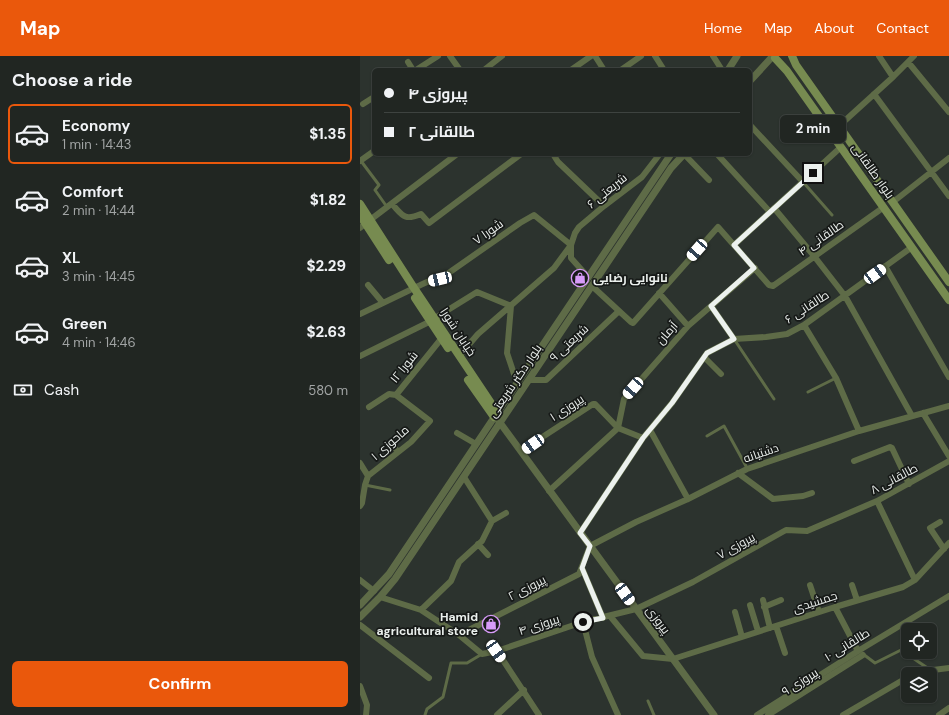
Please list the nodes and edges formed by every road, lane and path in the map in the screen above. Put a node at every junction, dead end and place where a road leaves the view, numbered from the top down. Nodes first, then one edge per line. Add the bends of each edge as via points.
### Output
1 (438, 56) edge
2 (450, 56) edge
3 (502, 56) edge
4 (591, 56) edge
5 (595, 56) edge
6 (641, 56) edge
7 (655, 56) edge
8 (713, 56) edge
9 (737, 56) edge
10 (792, 56) edge
11 (879, 56) edge
12 (914, 56) edge
13 (774, 57) edge
14 (408, 62) dead end
15 (908, 62) junction
16 (411, 68) edge
17 (419, 68) edge
18 (459, 68) edge
19 (487, 68) edge
20 (574, 68) edge
21 (603, 68) edge
22 (624, 68) edge
23 (663, 68) edge
24 (721, 68) edge
25 (729, 68) edge
26 (893, 77) junction
27 (752, 79) edge
28 (874, 94) junction
29 (372, 98) edge
30 (363, 104) dead end
31 (949, 112) edge
32 (839, 126) junction
33 (752, 127) edge
34 (841, 148) junction
35 (372, 152) edge
36 (454, 156) edge
37 (518, 156) edge
38 (554, 156) edge
39 (658, 156) edge
40 (660, 156) edge
41 (669, 156) edge
42 (682, 156) edge
43 (686, 156) edge
44 (719, 156) edge
45 (949, 158) edge
46 (360, 161) edge
47 (664, 163) junction
48 (932, 171) junction
49 (642, 177) junction
50 (709, 180) dead end
51 (804, 182) junction
52 (650, 184) junction
53 (949, 196) edge
54 (893, 202) junction
55 (360, 204) edge
56 (389, 205) junction
57 (604, 206) junction
58 (884, 207) junction
59 (772, 210) junction
60 (360, 215) edge
61 (832, 215) dead end
62 (365, 224) edge
63 (570, 245) junction
64 (734, 245) junction
65 (912, 247) junction
66 (814, 256) junction
67 (885, 266) junction
68 (754, 268) junction
69 (588, 277) junction
70 (949, 282) edge
71 (368, 285) dead end
72 (592, 286) junction
73 (412, 289) junction
74 (659, 293) junction
75 (845, 296) junction
76 (949, 300) edge
77 (383, 303) junction
78 (511, 306) junction
79 (711, 306) junction
80 (619, 312) junction
81 (360, 314) edge
82 (432, 320) junction
83 (688, 326) junction
84 (804, 326) junction
85 (441, 339) junction
86 (734, 339) junction
87 (537, 353) junction
88 (360, 356) edge
89 (459, 356) junction
90 (704, 357) junction
91 (544, 358) junction
92 (721, 374) dead end
93 (949, 377) edge
94 (836, 378) junction
95 (529, 380) junction
96 (517, 383) junction
97 (808, 392) dead end
98 (396, 395) junction
99 (774, 399) dead end
100 (949, 406) edge
101 (369, 407) dead end
102 (923, 413) junction
103 (912, 416) junction
104 (497, 417) junction
105 (430, 420) joint
106 (618, 428) junction
107 (650, 430) junction
108 (859, 431) junction
109 (457, 433) dead end
110 (707, 436) dead end
111 (643, 438) junction
112 (392, 444) dead end
113 (476, 444) junction
114 (398, 452) junction
115 (521, 452) junction
116 (949, 456) edge
117 (854, 461) dead end
118 (949, 461) edge
119 (360, 463) edge
120 (747, 469) junction
121 (738, 473) junction
122 (368, 476) junction
123 (464, 477) junction
124 (909, 484) junction
125 (365, 485) junction
126 (390, 490) dead end
127 (550, 490) junction
128 (812, 493) dead end
129 (688, 499) junction
130 (877, 501) junction
131 (360, 506) edge
132 (506, 513) dead end
133 (849, 513) joint
134 (492, 521) junction
135 (940, 522) dead end
136 (580, 533) junction
137 (949, 543) edge
138 (478, 544) junction
139 (590, 546) junction
140 (944, 549) junction
141 (488, 555) dead end
142 (582, 568) junction
143 (360, 580) edge
144 (915, 580) junction
145 (810, 585) dead end
146 (852, 585) dead end
147 (374, 591) junction
148 (949, 596) edge
149 (380, 597) junction
150 (763, 600) dead end
151 (781, 600) dead end
152 (857, 600) junction
153 (360, 605) edge
154 (750, 605) dead end
155 (764, 607) junction
156 (835, 607) junction
157 (636, 609) junction
158 (421, 610) junction
159 (735, 612) dead end
160 (819, 612) junction
161 (360, 616) edge
162 (607, 617) junction
163 (583, 622) junction
164 (360, 625) edge
165 (773, 627) junction
166 (758, 631) junction
167 (459, 635) junction
168 (742, 637) junction
169 (496, 651) junction
170 (786, 653) dead end
171 (861, 653) junction
172 (482, 654) junction
173 (673, 659) junction
174 (926, 667) edge
175 (949, 668) edge
176 (937, 669) edge
177 (429, 678) dead end
178 (901, 681) edge
179 (360, 686) edge
180 (524, 690) junction
181 (648, 701) dead end
182 (949, 708) edge
183 (366, 715) edge
184 (425, 715) edge
185 (497, 715) edge
186 (539, 715) edge
187 (618, 715) edge
188 (654, 715) edge
189 (714, 715) edge
190 (757, 715) edge
191 (768, 715) edge
192 (843, 715) edge
193 (939, 715) edge

1 - 17 street
2 - 18 street
3 - 19 street
4 - 20 street
5 - 21 street
6 - 22 street
7 - 23 street
8 - 24 street
9 - 25 street
10 - 32 main road, بلوار طالقانی
11 - 26 street
12 - 15 street
13 - 27 street
13 - 34 main road, بلوار طالقانی via 787,71
14 - 16 street
15 - 26 street
15 - 31 street
26 - 28 street
28 - 32 street
28 - 48 street
29 - 30 street
32 - 54 main road, بلوار طالقانی
33 - 51 street
34 - 51 street
34 - 58 main road, بلوار طالقانی
35 - 46 street
36 - 56 street
37 - 56 street via 429,223 421,214 411,218 404,217
38 - 57 street
39 - 49 street, شریعتی ۶
40 - 47 street
41 - 47 street, بلوار دکتر شریعتی
42 - 72 street, بلوار دکتر شریعتی via 671,168
43 - 50 street
44 - 59 street
45 - 48 street
46 - 56 lane via 380,185 375,190
47 - 52 street, بلوار دکتر شریعتی
48 - 53 street
48 - 54 street
49 - 52 street
49 - 57 street, شریعتی ۶
51 - 59 street
51 - 61 lane
52 - 69 street, بلوار دکتر شریعتی
54 - 70 main road, بلوار طالقانی
55 - 62 main road, خیابان شورا
56 - 62 street
57 - 63 street, شریعتی ۶ via 579,227
58 - 65 main road, بلوار طالقانی
58 - 66 street, طالقانی ۴
59 - 64 street
59 - 66 street
60 - 62 main road, خیابان شورا
62 - 73 main road, خیابان شورا
63 - 69 street via 571,258
63 - 73 street, شورا ۷ via 534,215 440,279
63 - 78 street, شریعتی ۶ via 554,268
64 - 68 street
64 - 74 street via 718,227
65 - 67 street, طالقانی ۶
65 - 76 main road, بلوار طالقانی
66 - 68 street, طالقانی ۴ via 771,286
66 - 75 street
67 - 75 street, طالقانی ۶
67 - 93 street
68 - 79 street, آرمان
69 - 87 street, بلوار دکتر شریعتی
71 - 77 street
72 - 80 street
72 - 91 street, بلوار دکتر شریعتی
73 - 77 street
73 - 82 main road, خیابان شورا
74 - 80 street via 633,323
74 - 83 street
75 - 84 street, طالقانی ۶
75 - 103 street
77 - 81 street
78 - 82 street via 477,292
78 - 89 street, شریعتی ۶ via 478,334
78 - 96 street via 507,352
79 - 83 street, آرمان
79 - 86 street
80 - 95 street, شریعتی ۹ via 546,380
82 - 85 main road, خیابان شورا
82 - 88 street
82 - 89 main road, خیابان شورا
83 - 106 street, آرمان via 624,399
84 - 86 street, طالقانی ۶ via 787,334
84 - 94 street
85 - 98 street, شورا ۱۲
85 - 104 main road, خیابان شورا
86 - 90 street, طالقانی ۶
86 - 99 lane
87 - 91 street
87 - 96 street, بلوار دکتر شریعتی
89 - 104 main road, خیابان شورا
90 - 92 street
90 - 107 street
91 - 95 street, بلوار دکتر شریعتی
94 - 97 lane
94 - 108 street
95 - 104 street, بلوار دکتر شریعتی
96 - 104 street, بلوار دکتر شریعتی
98 - 101 street via 389,394
98 - 105 street, شورا ۱۲
100 - 102 street, دشتیانه
102 - 103 street, دشتیانه
102 - 116 street
103 - 108 street, دشتیانه
104 - 113 street, بلوار دکتر شریعتی
104 - 115 street, پیروزی
104 - 123 street, بلوار دکتر شریعتی
105 - 114 street, ماحوزی ۱ via 411,442
106 - 111 street, پیروزی ۱
106 - 115 street, پیروزی ۱ via 593,404
106 - 127 street
107 - 111 street
107 - 129 street
108 - 120 street, دشتیانه
109 - 113 street
110 - 120 lane via 724,426
111 - 136 street
112 - 114 street
113 - 147 street, بلوار دکتر شریعتی via 389,574
114 - 122 street, ماحوزی ۱
115 - 127 street, پیروزی
117 - 124 street via 890,447
118 - 124 street, طالقانی ۸
119 - 122 street
120 - 121 street, دشتیانه
121 - 128 street via 773,498
121 - 129 street, دشتیانه
122 - 125 street, ماحوزی ۱
123 - 134 street
123 - 149 street, بلوار دکتر شریعتی via 396,579
124 - 130 street, طالقانی ۸
125 - 126 lane
125 - 131 street, ماحوزی ۱
127 - 136 street, پیروزی
129 - 139 street, دشتیانه
130 - 133 street, طالقانی ۸
130 - 144 street
132 - 134 street
133 - 157 street, پیروزی ۷ via 807,531 786,530 693,582
134 - 138 street
135 - 140 street via 930,528
136 - 139 street, پیروزی
137 - 140 street, جمشیدی
138 - 141 street
138 - 158 street via 459,562 451,581
139 - 142 street
139 - 157 street, پیروزی
140 - 144 street, جمشیدی
142 - 162 street
142 - 167 street, پیروزی ۲ via 579,574
143 - 147 street
144 - 152 street, جمشیدی via 903,587
145 - 160 street
146 - 152 street
147 - 153 street, بلوار دکتر شریعتی
148 - 171 street, طالقانی ۱۰
149 - 158 street
149 - 161 street, بلوار دکتر شریعتی
150 - 155 street
151 - 155 street
152 - 156 street, جمشیدی
154 - 166 street
155 - 165 street
156 - 160 street, جمشیدی
156 - 171 street
157 - 162 street, پیروزی ۴
157 - 173 street, پیروزی
158 - 167 street
159 - 168 street
160 - 165 street, جمشیدی
162 - 163 street, پیروزی ۴
162 - 173 street via 643,656
163 - 169 street, پیروزی ۴
163 - 187 street via 592,657
164 - 177 street
165 - 166 street, جمشیدی
165 - 170 street
166 - 168 street, جمشیدی
167 - 172 street
168 - 173 street, جمشیدی
169 - 172 street, پیروزی ۴
169 - 180 street
171 - 174 lane via 875,663 901,650
171 - 190 street, طالقانی ۱۰
171 - 191 street, پیروزی ۹
172 - 184 lane via 467,663 451,663 443,698 427,709
173 - 189 street, پیروزی
175 - 176 street
178 - 192 street
179 - 183 street via 367,705
180 - 185 street
180 - 186 street
181 - 188 lane
182 - 193 street

